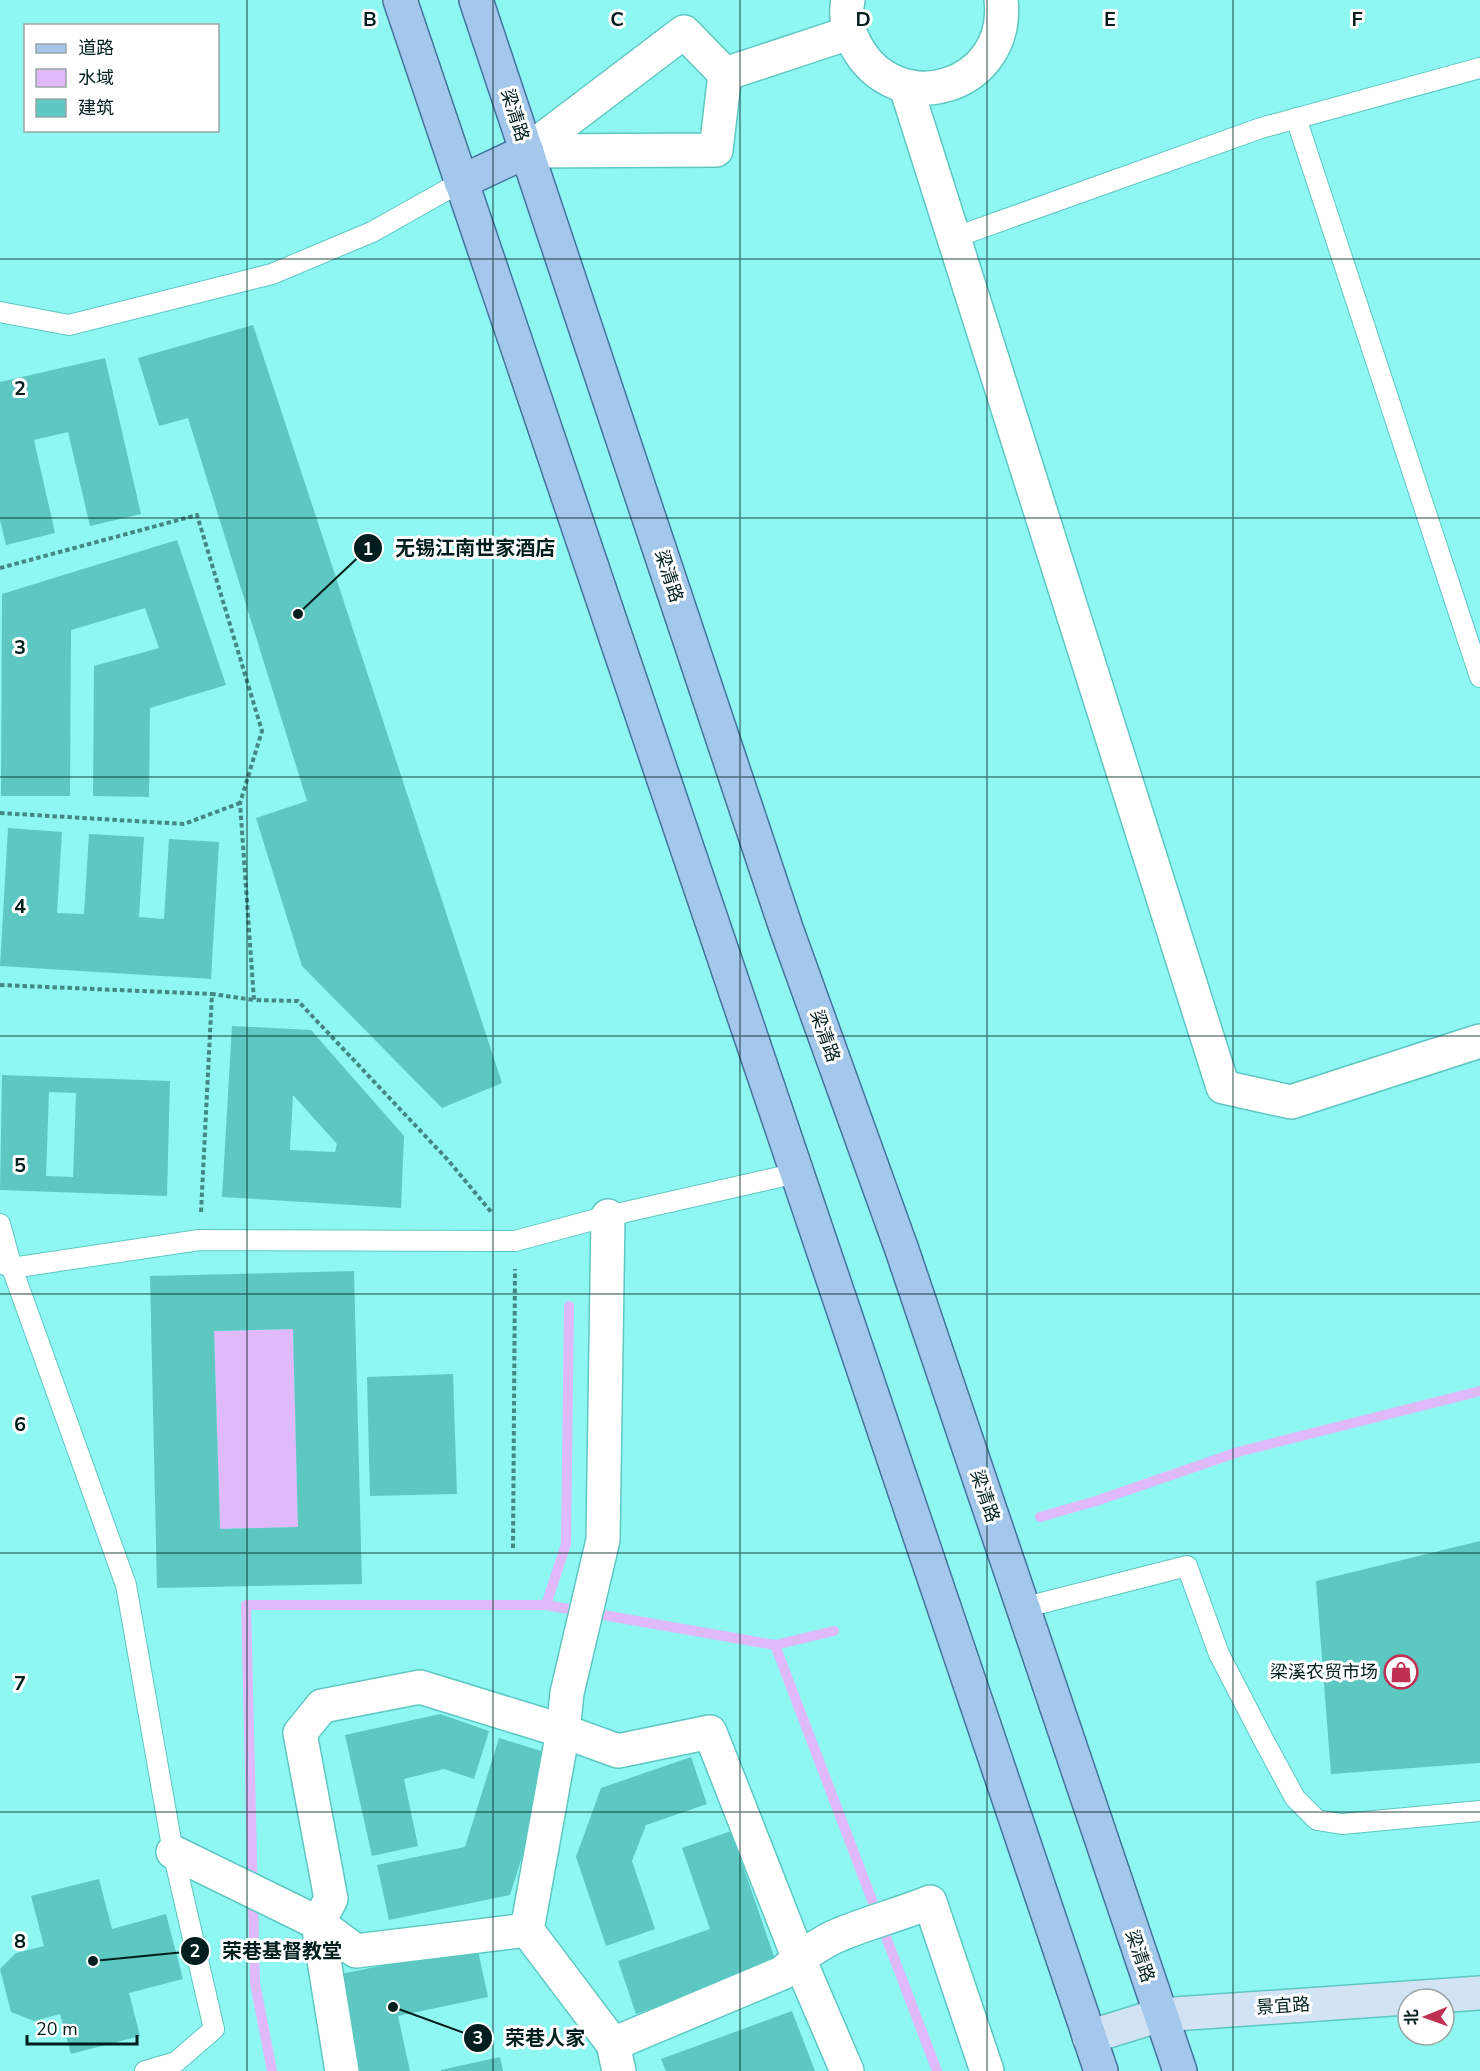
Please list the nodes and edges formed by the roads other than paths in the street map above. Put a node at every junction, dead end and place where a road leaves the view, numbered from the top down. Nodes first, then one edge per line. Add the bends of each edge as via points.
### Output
1 (400, 0) edge
2 (476, 0) edge
3 (848, 0) edge
4 (1001, 0) edge
5 (849, 33) junction
6 (1480, 68) edge
7 (725, 74) junction
8 (906, 87) junction
9 (1296, 118) junction
10 (527, 151) junction
11 (461, 182) junction
12 (954, 238) junction
13 (0, 312) edge
14 (1480, 677) edge
15 (1480, 1041) edge
16 (797, 1173) junction
17 (608, 1216) junction
18 (0, 1224) edge
19 (6, 1265) edge
20 (1022, 1608) junction
21 (563, 1731) junction
22 (1480, 1810) edge
23 (187, 1859) junction
24 (318, 1923) junction
25 (527, 1930) junction
26 (800, 1959) junction
27 (1480, 1993) edge
28 (1160, 2014) junction
29 (1089, 2037) junction
30 (616, 2057) edge
31 (178, 2067) edge
32 (145, 2071) edge
33 (342, 2071) edge
34 (847, 2071) edge
35 (987, 2071) edge
36 (1101, 2071) edge
37 (1180, 2071) edge

1 - 11 main road
2 - 10 main road, 梁清路
3 - 5 street
4 - 8 street via 1003,16 996,42 981,65 959,81 933,89
5 - 7 street
5 - 8 street via 862,57 881,76
6 - 9 lane
7 - 10 street via 684,32
7 - 10 street via 716,150
8 - 12 street
9 - 12 lane
9 - 14 lane
10 - 11 main road
10 - 20 main road, 梁清路 via 786,928 902,1250
11 - 13 lane via 372,232 272,274 69,325
11 - 16 main road
12 - 15 street via 1223,1087 1291,1102
16 - 17 lane
16 - 29 main road
17 - 19 lane via 515,1241 199,1240
17 - 21 street via 603,1540 567,1694
18 - 19 lane
19 - 23 lane via 126,1585
20 - 22 lane via 1188,1566 1219,1654 1295,1798 1317,1820 1342,1824
20 - 28 main road, 梁清路
21 - 24 street via 420,1687 322,1706 300,1733 331,1899
21 - 25 street
21 - 26 street via 618,1751 710,1732
23 - 24 street
23 - 31 lane via 214,2030
24 - 25 street via 356,1951
24 - 33 street
25 - 30 street
26 - 30 street via 782,1973
26 - 34 street
26 - 35 street via 839,1934 930,1902
27 - 28 street, 景宜路
28 - 29 street, 景宜路
28 - 37 main road, 梁清路
29 - 36 main road
31 - 32 lane

